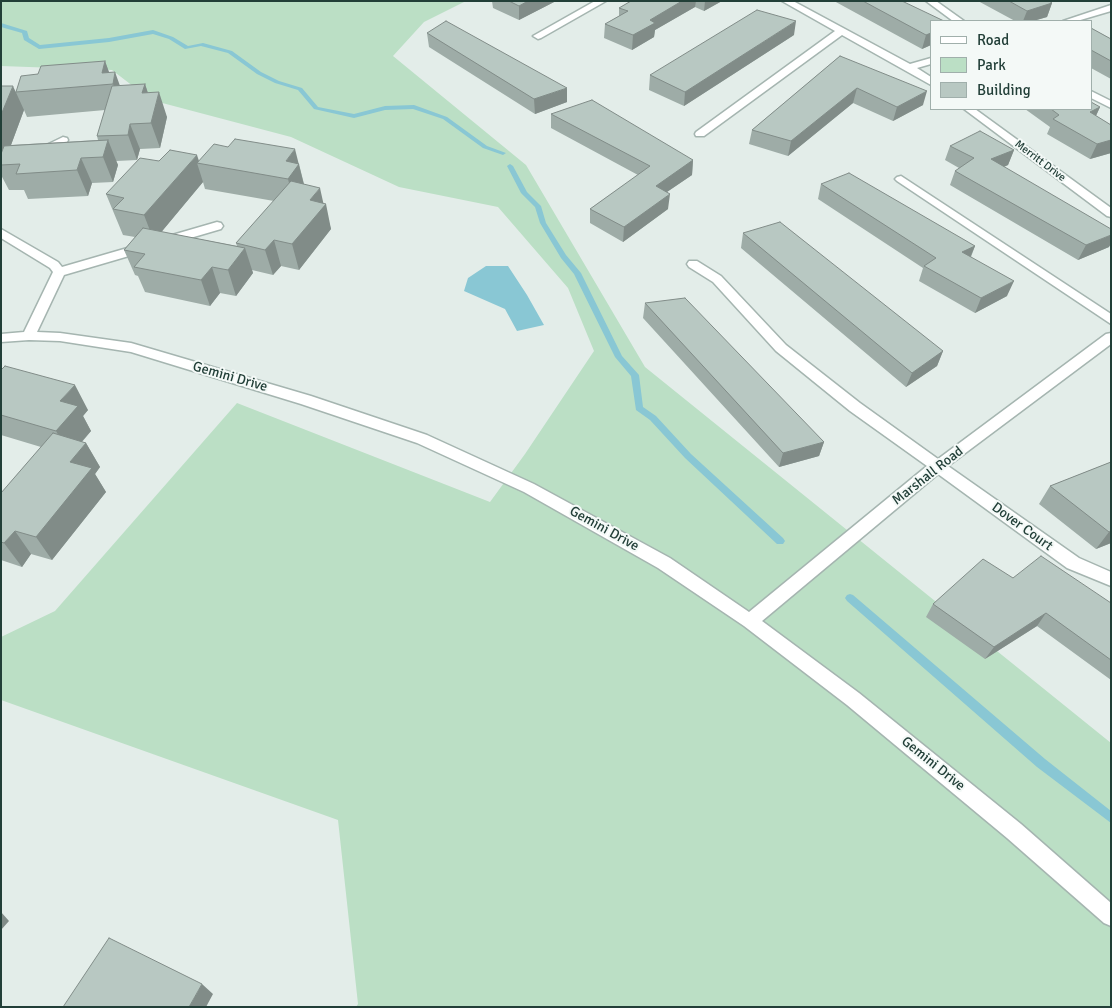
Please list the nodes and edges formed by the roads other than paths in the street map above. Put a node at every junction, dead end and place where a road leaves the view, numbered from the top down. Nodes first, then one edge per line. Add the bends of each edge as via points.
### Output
1 (602, 1) edge
2 (786, 1) edge
3 (930, 1) edge
4 (1111, 8) edge
5 (958, 20) edge
6 (1071, 20) edge
7 (842, 31) junction
8 (538, 36) dead end
9 (930, 61) edge
10 (909, 67) junction
11 (930, 81) edge
12 (1092, 95) edge
13 (1111, 105) edge
14 (970, 110) edge
15 (700, 134) dead end
16 (63, 140) dead end
17 (1, 171) edge
18 (901, 179) dead end
19 (1111, 214) edge
20 (218, 226) dead end
21 (1, 233) edge
22 (693, 264) dead end
23 (59, 272) junction
24 (1111, 320) edge
25 (29, 336) junction
26 (1111, 337) edge
27 (1, 338) edge
28 (938, 466) junction
29 (1111, 579) edge
30 (750, 621) junction
31 (1111, 916) edge

1 - 8 street
2 - 7 street
3 - 5 street
4 - 6 street
7 - 10 street
7 - 15 street
9 - 10 street
10 - 11 street
12 - 13 street
14 - 19 street, Merritt Drive
16 - 17 street
18 - 24 street
20 - 23 street
21 - 23 street via 54,264
22 - 28 street, Dover Court via 717,279 781,348 855,407
23 - 25 street
25 - 27 street, Gemini Drive
25 - 30 street, Gemini Drive via 60,336 131,348 306,400 422,439 484,466 596,523 664,563
26 - 28 street, Marshall Road
28 - 29 street, Dover Court via 1072,563
28 - 30 street, Marshall Road
30 - 31 street, Gemini Drive via 853,699 1014,831

